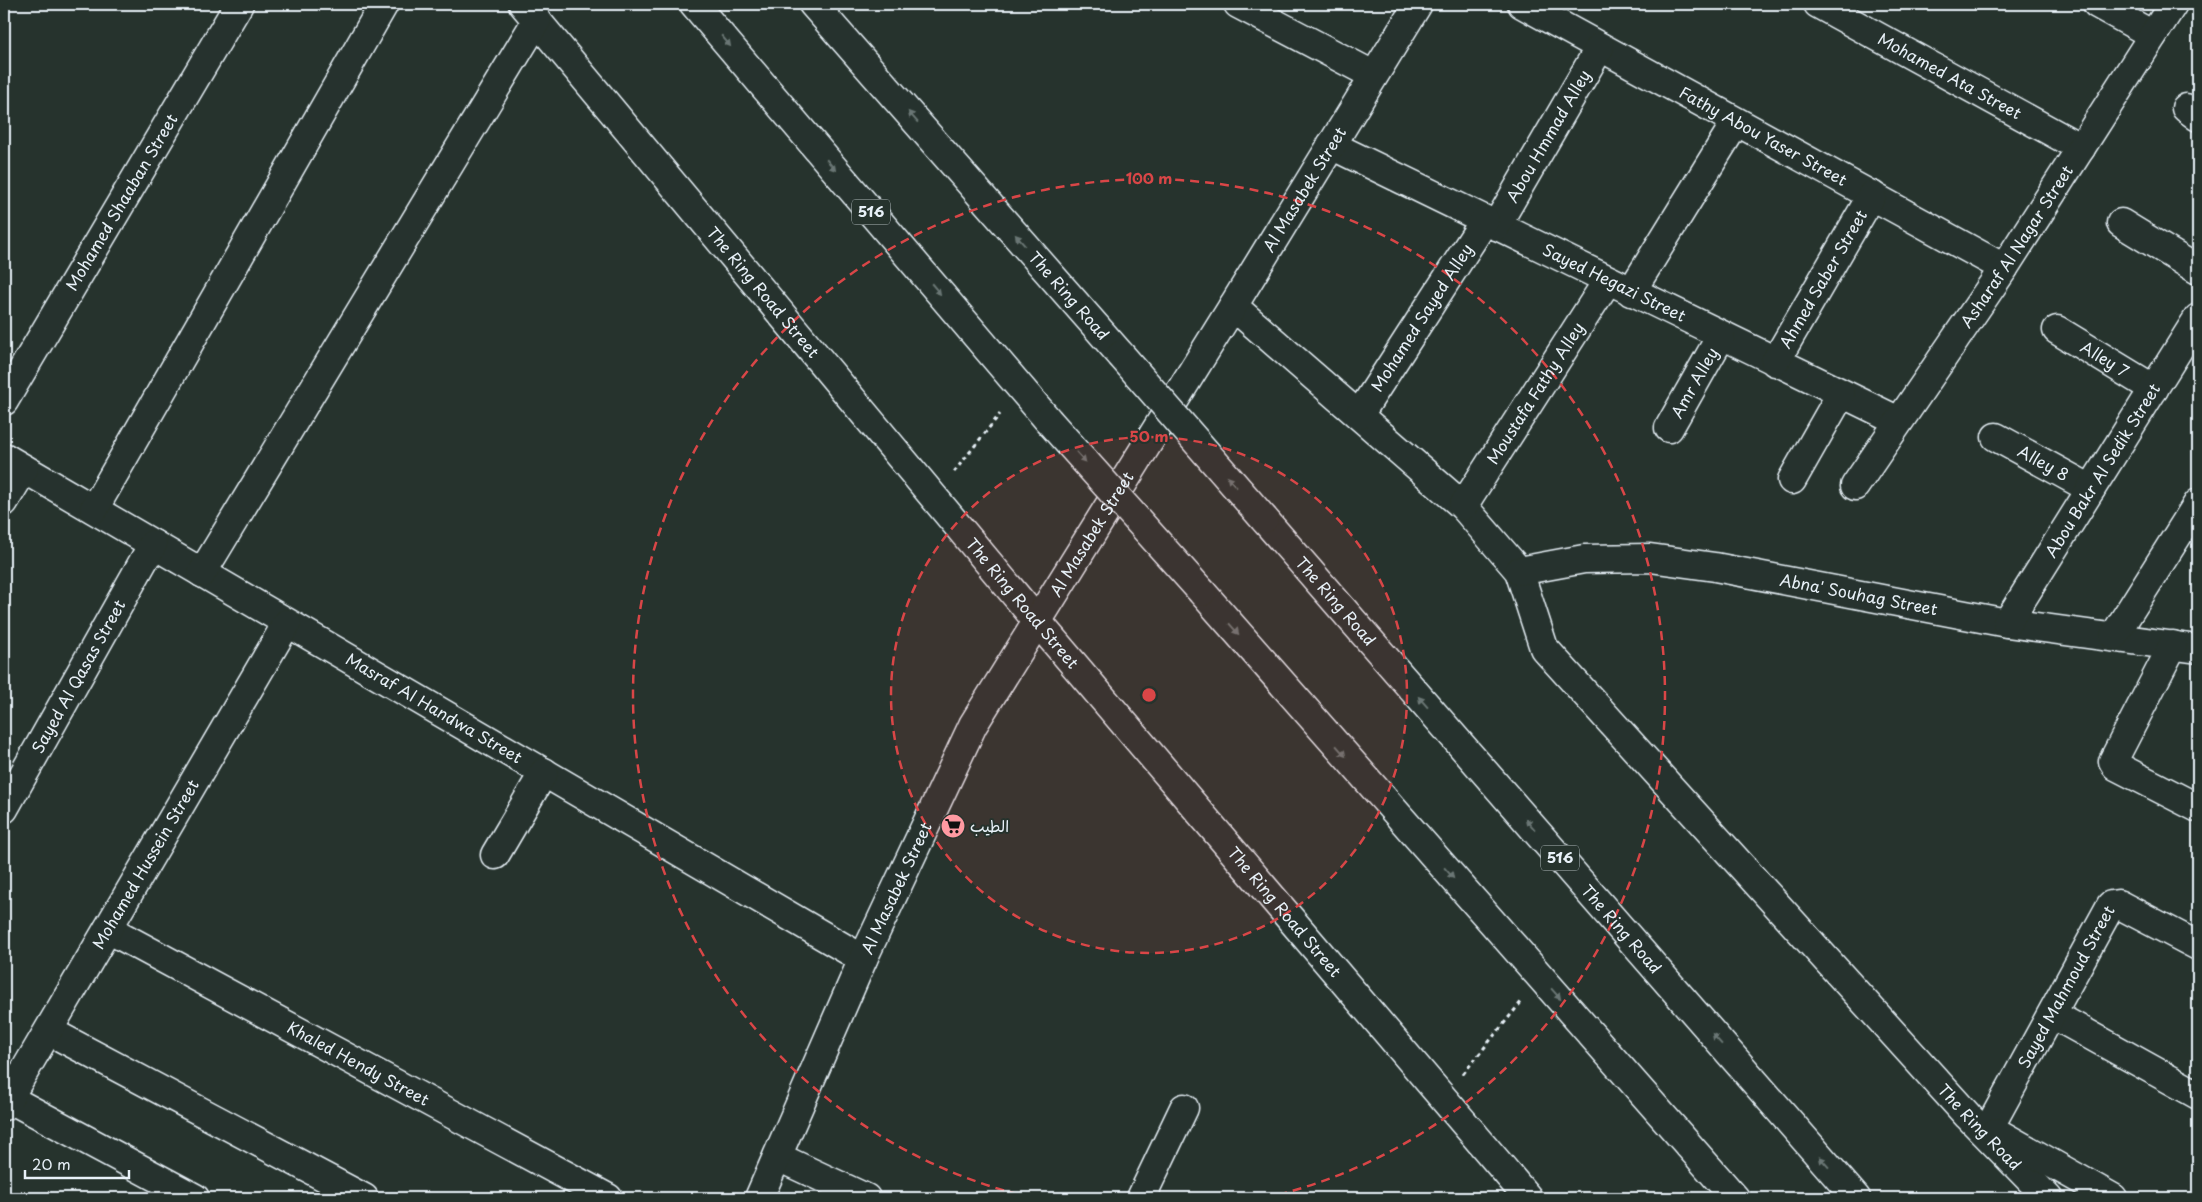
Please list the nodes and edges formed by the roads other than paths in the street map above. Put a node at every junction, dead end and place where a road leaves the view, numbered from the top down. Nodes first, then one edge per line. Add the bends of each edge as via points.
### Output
1 (239, 4) edge
2 (384, 4) edge
3 (694, 4) edge
4 (813, 4) edge
5 (1238, 4) edge
6 (1418, 4) edge
7 (1522, 4) edge
8 (1818, 4) edge
9 (2097, 4) edge
10 (2173, 4) edge
11 (530, 12) edge
12 (2153, 35) junction
13 (1600, 47) junction
14 (1373, 75) junction
15 (1736, 122) junction
16 (1330, 145) junction
17 (2081, 148) junction
18 (1872, 195) junction
19 (1490, 223) junction
20 (2121, 223) dead end
21 (2004, 268) junction
22 (2198, 270) edge
23 (1619, 286) junction
24 (1234, 306) junction
25 (2198, 318) edge
26 (2057, 330) dead end
27 (1721, 336) junction
28 (1775, 362) junction
29 (2154, 389) junction
30 (1841, 394) junction
31 (4, 400) edge
32 (1359, 415) junction
33 (1899, 421) junction
34 (1669, 428) dead end
35 (1996, 437) dead end
36 (14, 463) edge
37 (1792, 480) dead end
38 (1855, 486) dead end
39 (2091, 489) junction
40 (4, 502) edge
41 (2198, 503) edge
42 (1463, 506) junction
43 (94, 510) junction
44 (152, 544) junction
45 (1519, 570) junction
46 (202, 573) junction
47 (1037, 621) junction
48 (287, 623) junction
49 (2007, 623) junction
50 (2114, 636) junction
51 (2186, 647) edge
52 (544, 772) junction
53 (2198, 808) edge
54 (4, 809) edge
55 (494, 855) dead end
56 (108, 929) junction
57 (2198, 946) edge
58 (862, 959) junction
59 (2052, 1014) junction
60 (49, 1031) junction
61 (2198, 1095) edge
62 (6, 1102) edge
63 (1184, 1108) dead end
64 (1979, 1122) junction
65 (778, 1156) junction
66 (195, 1198) edge
67 (364, 1198) edge
68 (608, 1198) edge
69 (759, 1198) edge
70 (866, 1198) edge
71 (1141, 1198) edge
72 (1528, 1198) edge
73 (1735, 1198) edge
74 (1856, 1198) edge
75 (2048, 1198) edge
76 (2113, 1198) edge

1 - 31 main road, Mohamed Shaaban Street
2 - 43 main road
3 -> 73 main road, 516, bridge via 1020,388
74 -> 4 main road, The Ring Road / 516, bridge
5 - 14 main road
6 - 14 main road, Al Masabek Street
7 - 13 main road, Fathy Abou Yaser Street
8 - 17 main road, Mohamed Ata Street
9 - 12 main road
10 - 12 main road, Asharaf Al Nagar Street
11 - 46 main road
11 - 47 main road, The Ring Road Street
12 - 17 main road, Asharaf Al Nagar Street
13 - 15 main road, Fathy Abou Yaser Street
13 - 19 main road, Abou Hmmad Alley
14 - 16 main road, Al Masabek Street
15 - 18 main road, Fathy Abou Yaser Street
15 - 23 main road, Moustafa Fathy Alley
16 - 19 main road, Sayed Hegazi Street
16 - 24 main road, Al Masabek Street
17 - 21 main road, Asharaf Al Nagar Street
18 - 21 main road, Fathy Abou Yaser Street
18 - 28 main road, Ahmed Saber Street
19 - 23 main road, Sayed Hegazi Street
19 - 32 main road, Mohamed Sayed Alley
20 - 22 main road
21 - 33 main road, Asharaf Al Nagar Street
23 - 27 main road, Sayed Hegazi Street
23 - 42 main road, Moustafa Fathy Alley
24 - 32 main road, The Ring Road
24 - 47 main road, Al Masabek Street
25 - 29 main road, Abou Bakr Al Sedik Street
26 - 29 main road, Alley 7
27 - 28 main road, Sayed Hegazi Street
27 - 34 main road, Amr Alley
28 - 30 main road, Sayed Hegazi Street
29 - 39 main road, Abou Bakr Al Sedik Street
30 - 33 main road, Sayed Hegazi Street
30 - 37 main road
32 - 42 main road, The Ring Road
33 - 38 main road, Asharaf Al Nagar Street
35 - 39 main road, Alley 8
36 - 40 main road
36 - 43 main road, Masraf Al Handwa Street
39 - 49 main road, Abou Bakr Al Sedik Street
41 - 50 main road
42 - 45 main road, The Ring Road
43 - 44 main road, Masraf Al Handwa Street
44 - 46 main road, Masraf Al Handwa Street
44 - 54 main road, Sayed Al Qasas Street
45 - 49 main road, Abna' Souhag Street via 1584,559 1650,558 1716,567
45 - 64 main road, The Ring Road via 1544,648
46 - 48 main road, Masraf Al Handwa Street
47 - 58 main road, Al Masabek Street via 973,725
47 - 72 main road, The Ring Road Street
48 - 52 main road, Masraf Al Handwa Street
48 - 56 main road, Mohamed Hussein Street
49 - 50 main road, Abna' Souhag Street
50 - 51 main road, Abna' Souhag Street
51 - 53 main road via 2113,760 2116,766
52 - 55 main road
52 - 58 main road, Masraf Al Handwa Street
56 - 60 main road, Mohamed Hussein Street
56 - 68 main road, Khaled Hendy Street
57 - 59 main road, Sayed Mahmoud Street via 2111,905
58 - 65 main road, Al Masabek Street
59 - 61 main road
59 - 64 main road, Sayed Mahmoud Street
60 - 62 main road, Mohamed Hussein Street
60 - 67 main road
62 - 66 main road
63 - 71 main road
64 - 75 main road, The Ring Road
64 - 76 main road
65 - 69 main road, Al Masabek Street
65 - 70 main road

